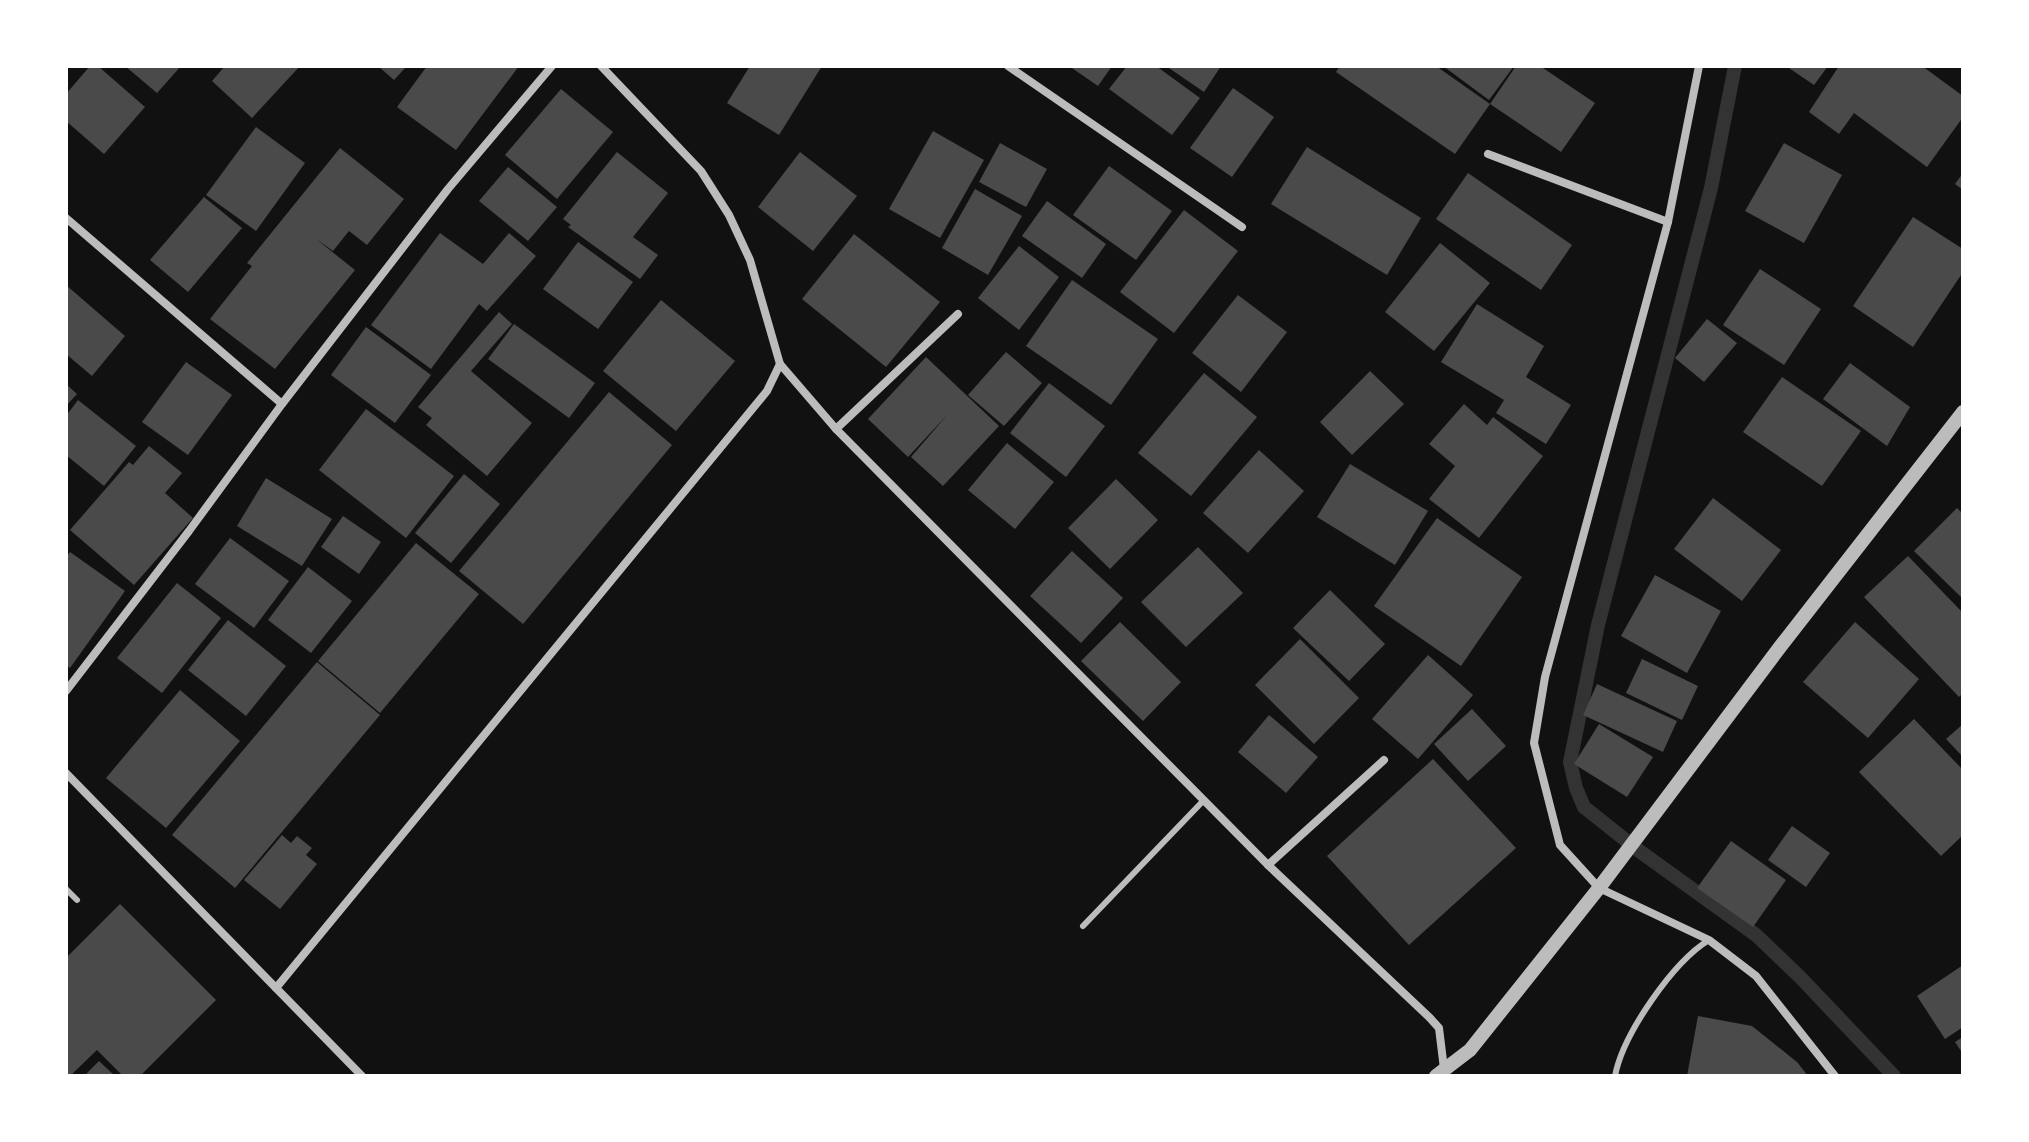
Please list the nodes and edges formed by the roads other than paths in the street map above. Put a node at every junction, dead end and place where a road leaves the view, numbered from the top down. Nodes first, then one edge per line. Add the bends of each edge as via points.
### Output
1 (552, 66) edge
2 (601, 66) edge
3 (1008, 66) edge
4 (1699, 66) edge
5 (1488, 154) dead end
6 (66, 218) edge
7 (1668, 222) junction
8 (1242, 227) dead end
9 (958, 314) dead end
10 (780, 364) junction
11 (282, 404) junction
12 (1963, 412) edge
13 (836, 429) junction
14 (66, 691) edge
15 (1384, 760) dead end
16 (66, 773) edge
17 (1204, 800) junction
18 (1268, 865) junction
19 (1599, 888) junction
20 (66, 889) edge
21 (77, 900) dead end
22 (1083, 926) dead end
23 (1709, 940) junction
24 (276, 988) junction
25 (1441, 1074) edge
26 (362, 1076) edge
27 (1615, 1076) edge
28 (1835, 1076) edge

1 - 11 street via 448,189
2 - 10 street via 701,171 729,215 750,260
3 - 8 street
4 - 7 street
5 - 7 street
6 - 11 street
7 - 19 street via 1545,677 1534,743 1560,845
9 - 13 street
10 - 13 street
10 - 24 street via 767,391
11 - 14 street
12 - 19 street
13 - 17 street
15 - 18 street
16 - 24 street
17 - 18 street
17 - 22 lane
18 - 25 street via 1439,1028
19 - 23 street
19 - 25 street via 1470,1050
20 - 21 lane
23 - 27 lane via 1679,964 1637,1023
23 - 28 street via 1756,976
24 - 26 street

